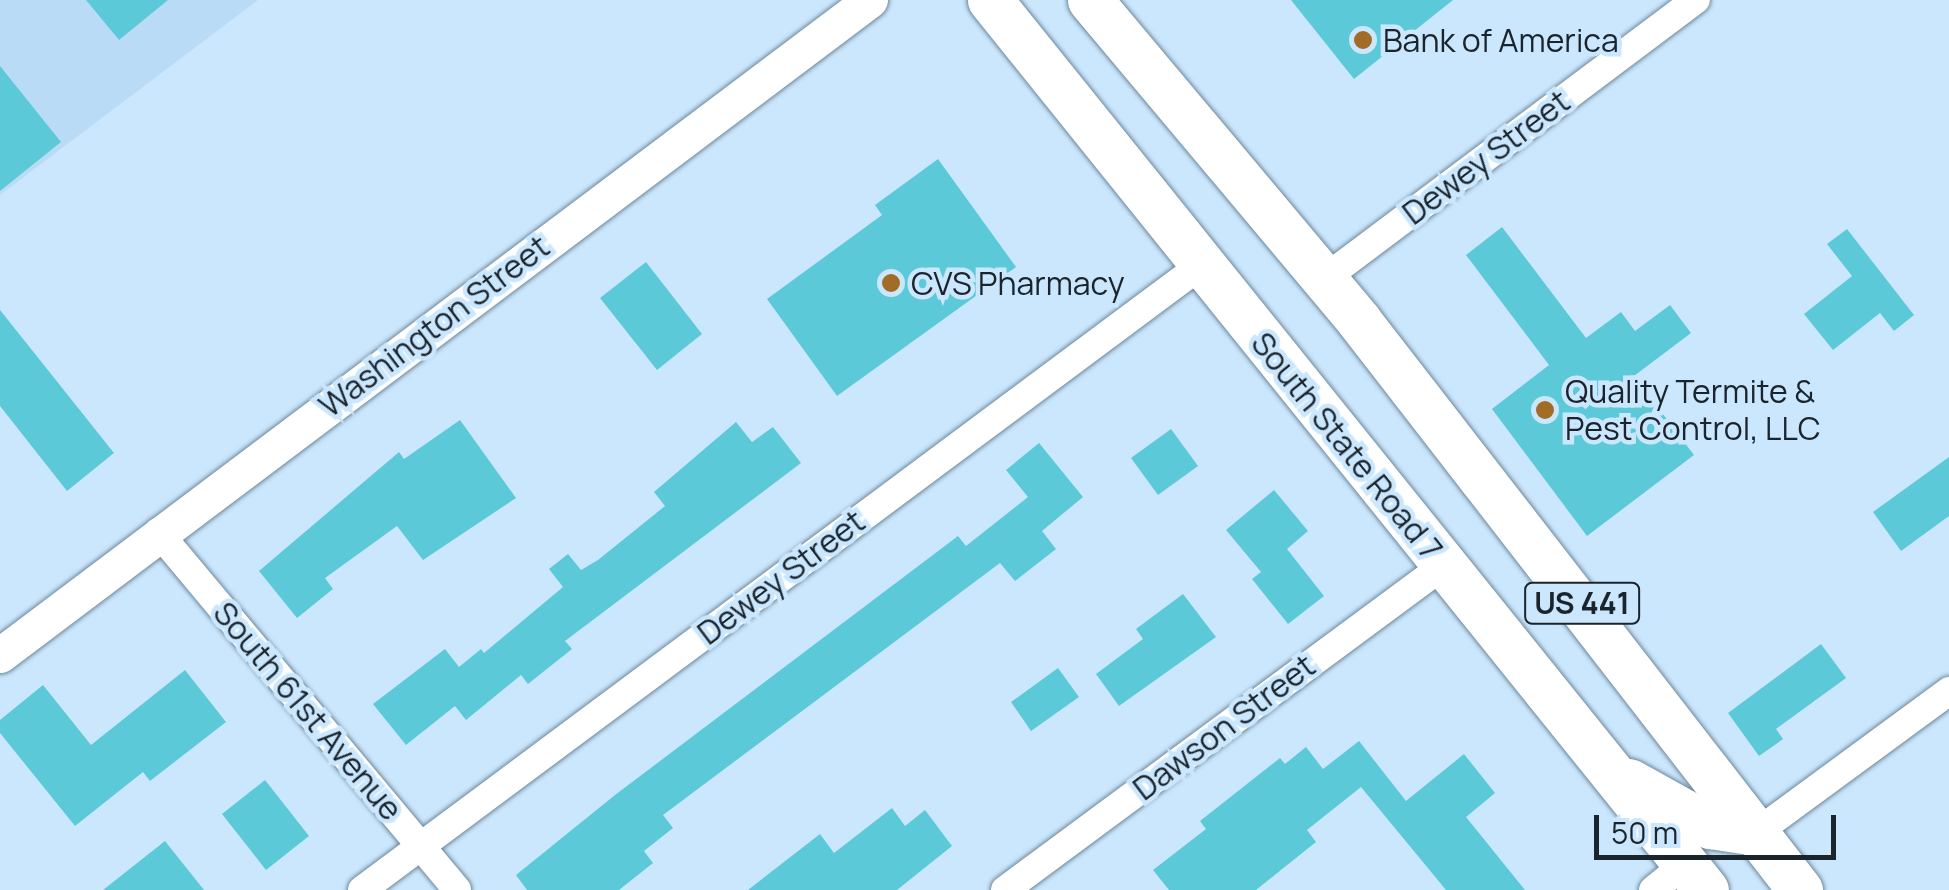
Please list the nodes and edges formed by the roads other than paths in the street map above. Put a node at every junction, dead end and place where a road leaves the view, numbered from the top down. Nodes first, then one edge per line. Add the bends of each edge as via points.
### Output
1 (870, 0) edge
2 (990, 0) edge
3 (1090, 0) edge
4 (1696, 0) edge
5 (1201, 265) junction
6 (1324, 279) junction
7 (158, 532) junction
8 (1444, 565) junction
9 (0, 655) edge
10 (1949, 691) edge
11 (1610, 770) junction
12 (1756, 833) junction
13 (422, 846) junction
14 (1681, 881) edge
15 (362, 890) edge
16 (457, 890) edge
17 (1005, 890) edge
18 (1744, 890) edge
19 (1800, 890) edge

1 - 7 street, Washington Street
2 - 5 main road, South State Road 7 / US 441
3 - 6 main road, US 441
4 - 6 street, Dewey Street
5 - 8 main road, South State Road 7 / US 441
5 - 13 street, Dewey Street
6 - 12 main road, US 441
7 - 9 street, Washington Street
7 - 13 street, South 61st Avenue
8 - 11 main road, South State Road 7 / US 441
8 - 17 street, Dawson Street
10 - 12 street
11 - 12 main road via 1710,826
11 - 14 main road, South State Road 7 / US 441
12 - 19 main road, US 441
13 - 15 street, Dewey Street
13 - 16 street, South 61st Avenue
14 - 18 main road

